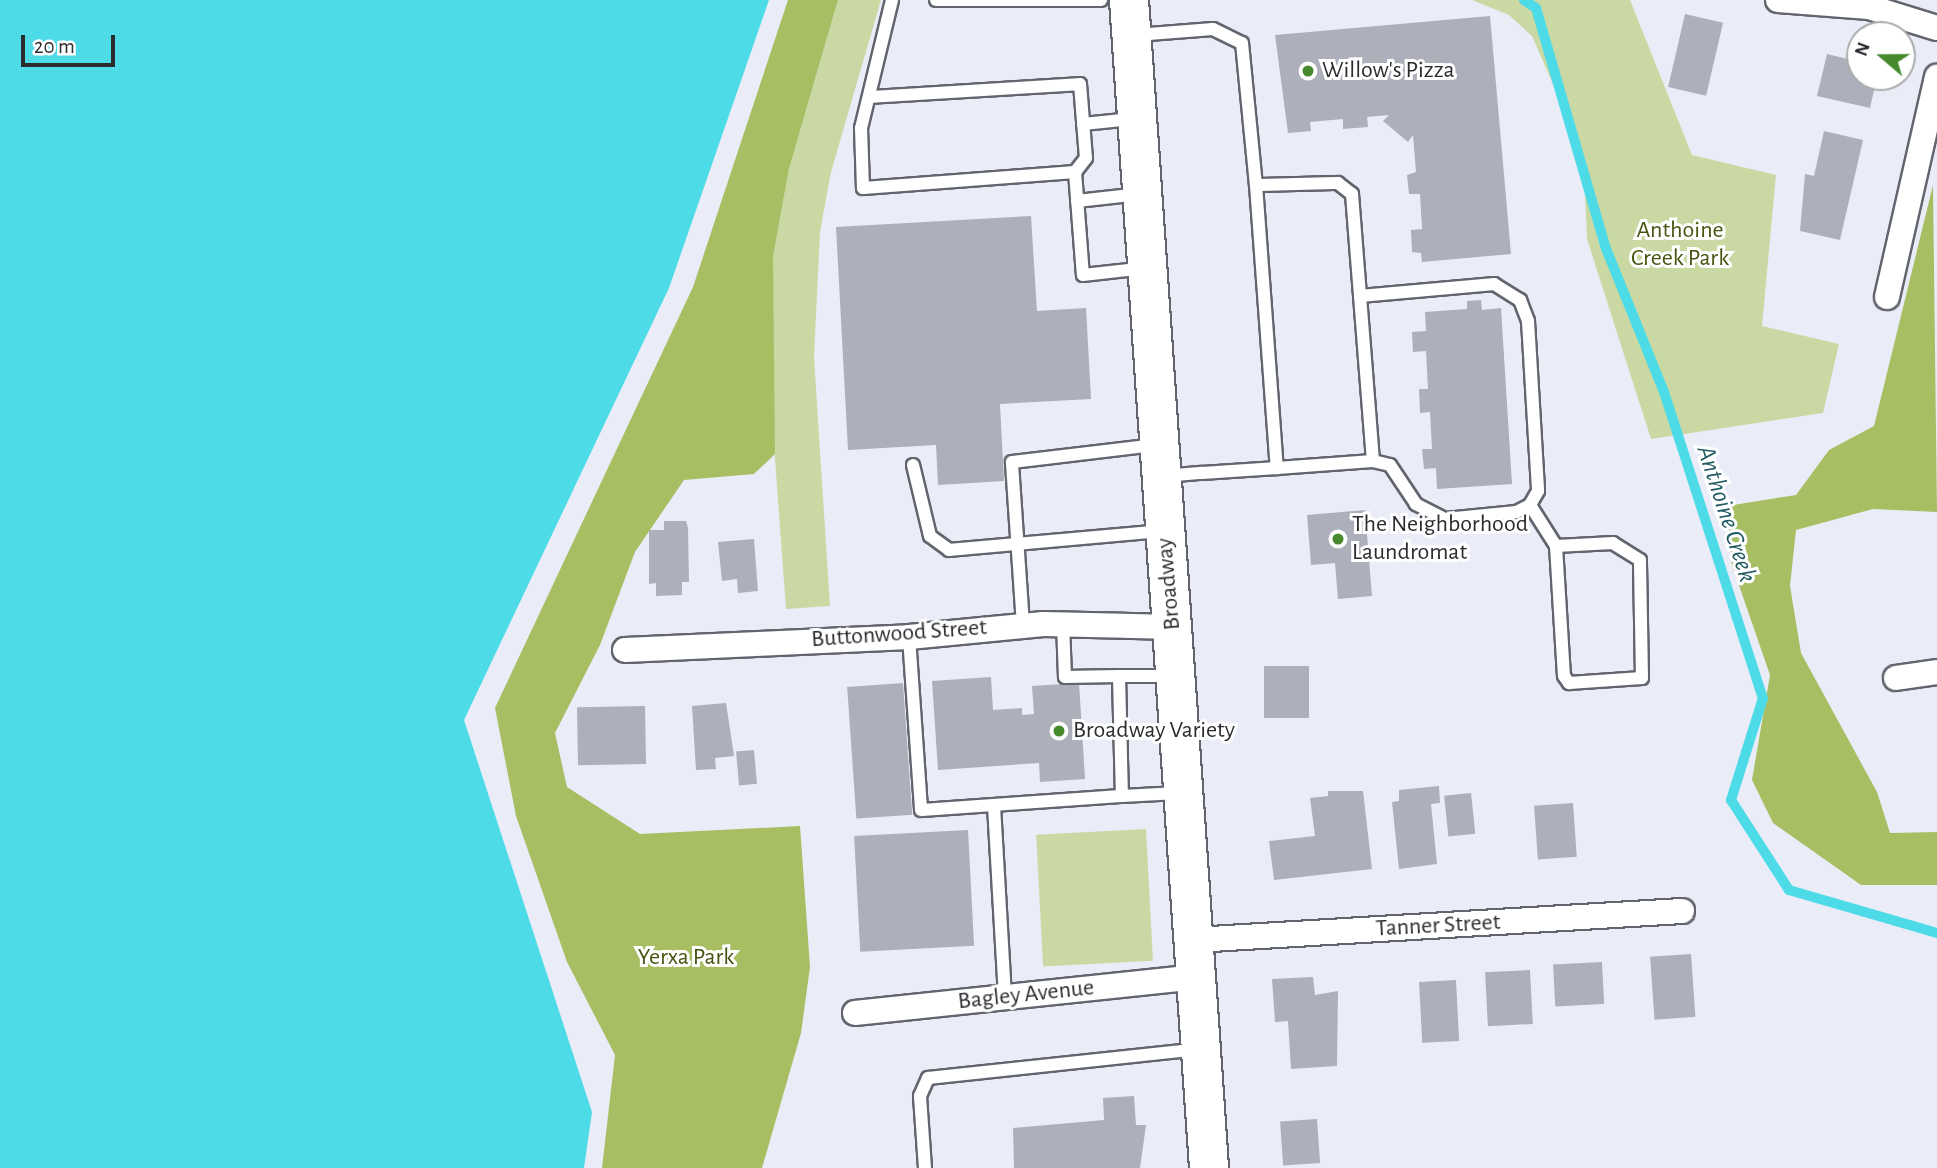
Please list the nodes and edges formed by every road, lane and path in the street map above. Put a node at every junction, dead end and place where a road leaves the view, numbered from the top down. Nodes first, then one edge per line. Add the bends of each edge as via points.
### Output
1 (892, 0) edge
2 (936, 0) edge
3 (1101, 0) edge
4 (1779, 0) edge
5 (1130, 17) edge
6 (1937, 28) edge
7 (1937, 77) edge
8 (870, 97) junction
9 (1136, 119) junction
10 (1083, 124) junction
11 (1075, 172) junction
12 (1256, 186) junction
13 (1141, 194) junction
14 (1077, 201) junction
15 (1147, 268) junction
16 (1360, 296) junction
17 (1887, 297) dead end
18 (1159, 460) junction
19 (1373, 460) junction
20 (914, 465) dead end
21 (1277, 468) junction
22 (1530, 505) junction
23 (1164, 531) junction
24 (1018, 545) junction
25 (1556, 546) junction
26 (1063, 623) junction
27 (1023, 625) junction
28 (1174, 626) junction
29 (909, 637) junction
30 (625, 650) dead end
31 (1937, 672) edge
32 (1119, 676) junction
33 (1175, 676) junction
34 (1896, 678) dead end
35 (1185, 793) junction
36 (1122, 796) junction
37 (994, 806) junction
38 (1682, 911) dead end
39 (1195, 958) junction
40 (1006, 997) junction
41 (855, 1013) dead end
42 (1201, 1049) junction
43 (925, 1168) edge
44 (1209, 1168) edge

1 - 8 lane
2 - 3 lane
4 - 6 street via 1869,7
5 - 9 main road, Broadway
5 - 12 lane via 1213,29 1242,43
7 - 17 street
8 - 10 lane via 1080,84
8 - 11 lane via 861,128 863,188
9 - 10 lane
9 - 13 main road, Broadway
10 - 11 lane via 1086,158
11 - 14 lane
12 - 16 lane via 1338,183 1352,194
12 - 21 lane
13 - 14 lane
13 - 15 main road, Broadway
14 - 15 lane via 1083,275
15 - 18 main road, Broadway
16 - 19 lane
16 - 22 lane via 1494,284 1520,300 1528,321 1540,469
18 - 21 lane
18 - 23 main road, Broadway
18 - 24 lane via 1012,462
19 - 21 lane
19 - 22 lane via 1391,465 1429,515 1457,518
20 - 24 lane via 930,536 949,550
22 - 25 lane
23 - 24 lane
23 - 28 main road, Broadway
24 - 27 lane
25 - 25 lane via 1564,676 1569,683 1642,678 1646,670 1640,560 1613,543
26 - 27 street, Buttonwood Street
26 - 28 street, Buttonwood Street
26 - 32 lane via 1065,677
27 - 29 street, Buttonwood Street
28 - 33 main road, Broadway
29 - 30 street, Buttonwood Street
29 - 37 lane via 921,810
31 - 34 street
32 - 33 lane
32 - 36 lane
33 - 35 main road, Broadway
35 - 36 lane
35 - 39 main road, Broadway
36 - 37 lane
37 - 40 lane
38 - 39 street, Tanner Street
39 - 40 street, Bagley Avenue
39 - 42 main road, Broadway
40 - 41 street, Bagley Avenue
42 - 43 lane via 928,1079 920,1096
42 - 44 main road, Broadway

